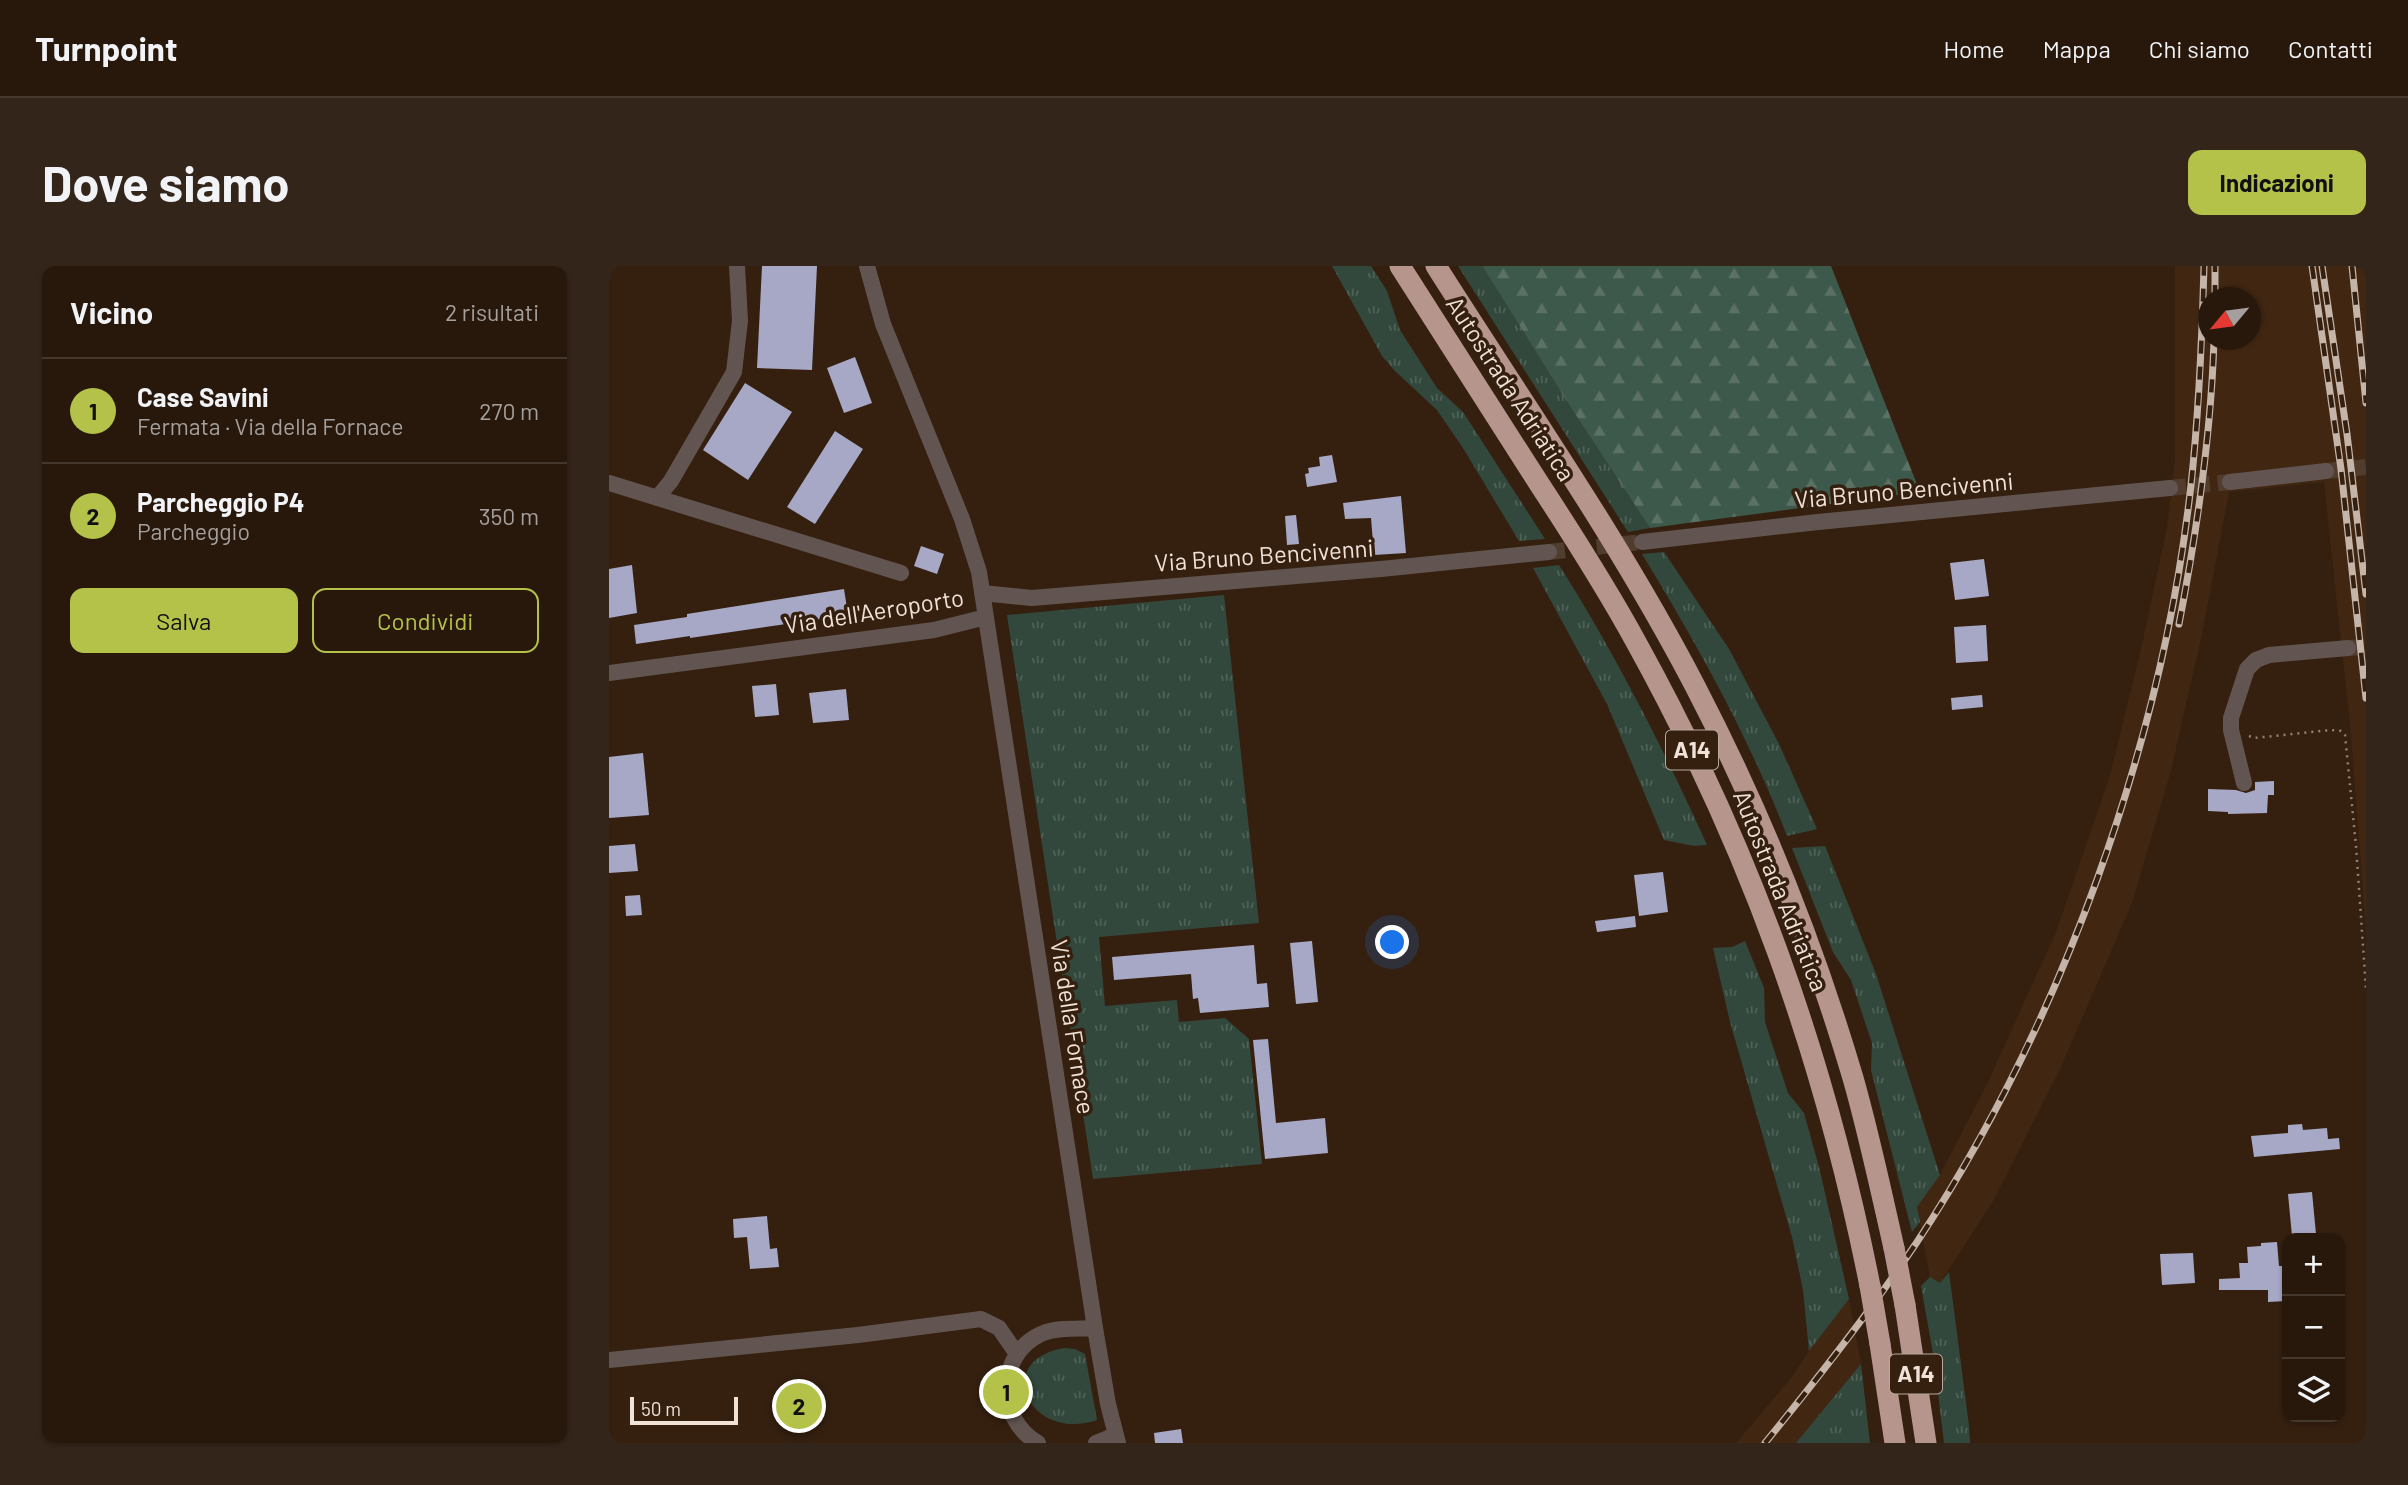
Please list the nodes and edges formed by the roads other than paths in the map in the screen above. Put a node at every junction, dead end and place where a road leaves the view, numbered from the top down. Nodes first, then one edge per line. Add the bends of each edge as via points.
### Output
1 (737, 266) edge
2 (867, 266) edge
3 (1400, 266) edge
4 (1436, 266) edge
5 (2326, 471) tunnel mouth
6 (2230, 482) tunnel mouth
7 (609, 483) edge
8 (2170, 488) tunnel mouth
9 (657, 498) junction
10 (1642, 542) tunnel mouth
11 (1549, 552) tunnel mouth
12 (901, 573) dead end
13 (982, 593) junction
14 (986, 617) junction
15 (2348, 648) tunnel mouth
16 (609, 673) edge
17 (2243, 783) dead end
18 (1095, 1328) junction
19 (1017, 1354) junction
20 (609, 1360) edge
21 (1117, 1439) edge
22 (1038, 1443) edge
23 (1095, 1443) edge
24 (1895, 1443) edge
25 (1926, 1443) edge

1 - 9 street via 740,321 734,372
2 - 13 street, Via dell'Aeroporto via 892,347 970,542
3 - 24 highway, Autostrada Adriatica / A14, bridge via 1647,660 1758,897 1805,1028 1852,1199
4 - 25 highway, Autostrada Adriatica / A14, bridge via 1670,639 1724,743 1783,878 1863,1114 1905,1305
5 - 6 street
7 - 9 street
8 - 10 street, Via Bruno Bencivenni
9 - 12 street
11 - 13 street, Via Bruno Bencivenni via 1032,598
13 - 14 street, Via dell'Aeroporto
14 - 16 street, Via dell'Aeroporto via 934,630
14 - 18 street, Via della Fornace
15 - 17 street via 2269,655 2247,669 2231,718
18 - 19 street via 1052,1330 1028,1342
18 - 21 street, Via della Fornace
19 - 20 street via 999,1328 981,1319
19 - 22 street via 1008,1373 1007,1402 1016,1423
21 - 23 street

